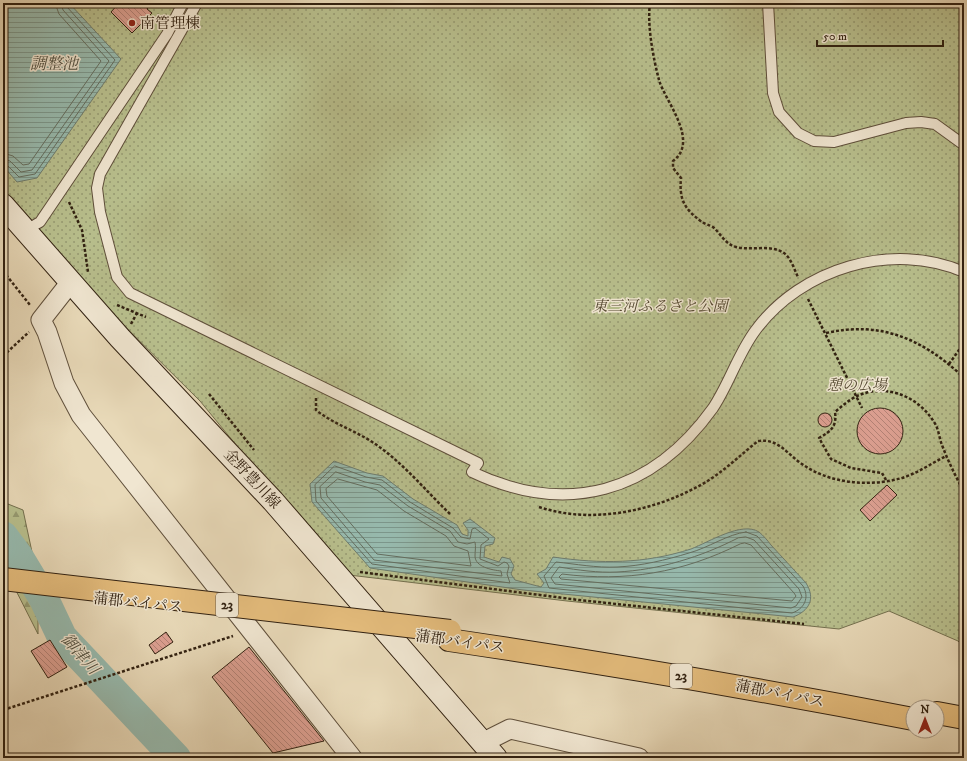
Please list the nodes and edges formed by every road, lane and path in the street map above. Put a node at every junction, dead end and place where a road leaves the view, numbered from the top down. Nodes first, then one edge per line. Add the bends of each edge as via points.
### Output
1 (183, 3) edge
2 (197, 3) edge
3 (650, 3) edge
4 (768, 3) edge
5 (964, 146) edge
6 (3, 205) edge
7 (26, 230) junction
8 (3, 271) edge
9 (964, 272) edge
10 (70, 283) junction
11 (802, 287) junction
12 (41, 320) junction
13 (826, 333) junction
14 (964, 343) edge
15 (3, 356) edge
16 (949, 364) junction
17 (960, 374) dead end
18 (209, 394) dead end
19 (857, 396) junction
20 (316, 397) dead end
21 (862, 408) dead end
22 (258, 455) dead end
23 (946, 456) junction
24 (886, 480) junction
25 (964, 492) edge
26 (532, 505) dead end
27 (450, 514) dead end
28 (354, 571) dead end
29 (3, 579) edge
30 (3, 589) edge
31 (804, 624) dead end
32 (250, 630) junction
33 (449, 636) junction
34 (905, 706) edge
35 (3, 710) edge
36 (945, 714) edge
37 (905, 718) edge
38 (964, 718) edge
39 (945, 725) edge
40 (964, 729) edge
41 (489, 750) edge
42 (352, 758) edge
43 (639, 758) edge

1 - 7 lane via 167,34 45,215 40,222
2 - 11 lane via 100,174 97,188 100,212 117,277 130,294 478,463 472,472 490,480 547,494 578,495 618,485 645,472 662,462 689,437 713,407 755,331 776,307
3 - 11 path via 648,18 659,81 677,115 684,142 678,157 673,161 673,168 681,178 682,203 734,246 773,249 784,253 791,261
4 - 5 lane via 773,93 779,112 798,133 814,141 834,142 906,123 921,122 935,124
6 - 7 main road, 金野豊川線
7 - 10 main road, 金野豊川線
8 - 12 path
9 - 11 lane via 935,263 885,259 856,264
10 - 12 street
10 - 41 main road, 金野豊川線 via 274,501
11 - 13 path
12 - 15 path
12 - 32 street via 48,332 64,383 80,415
13 - 16 path via 859,328 898,335 932,351
13 - 19 path
14 - 16 path
16 - 17 path
18 - 22 path
19 - 21 path
19 - 23 path via 876,391 888,392 918,402 935,422
19 - 24 path via 835,412 835,425 830,432 819,438 831,459 851,468 882,473
20 - 27 path via 316,410 327,419 368,439 391,456
23 - 24 path via 911,475
23 - 25 path
24 - 26 path via 851,482 836,479 802,464 775,442 766,440 758,441 697,487 656,505 602,514 570,513
28 - 31 path via 579,600
29 - 33 highway, 蒲郡バイパス / 23, bridge
30 - 33 highway, 蒲郡バイパス / 23
32 - 35 path
32 - 42 street
33 - 34 highway, 蒲郡バイパス / 23 via 704,668
33 - 37 highway, 蒲郡バイパス / 23
36 - 38 highway
39 - 40 highway
41 - 43 street via 510,729

